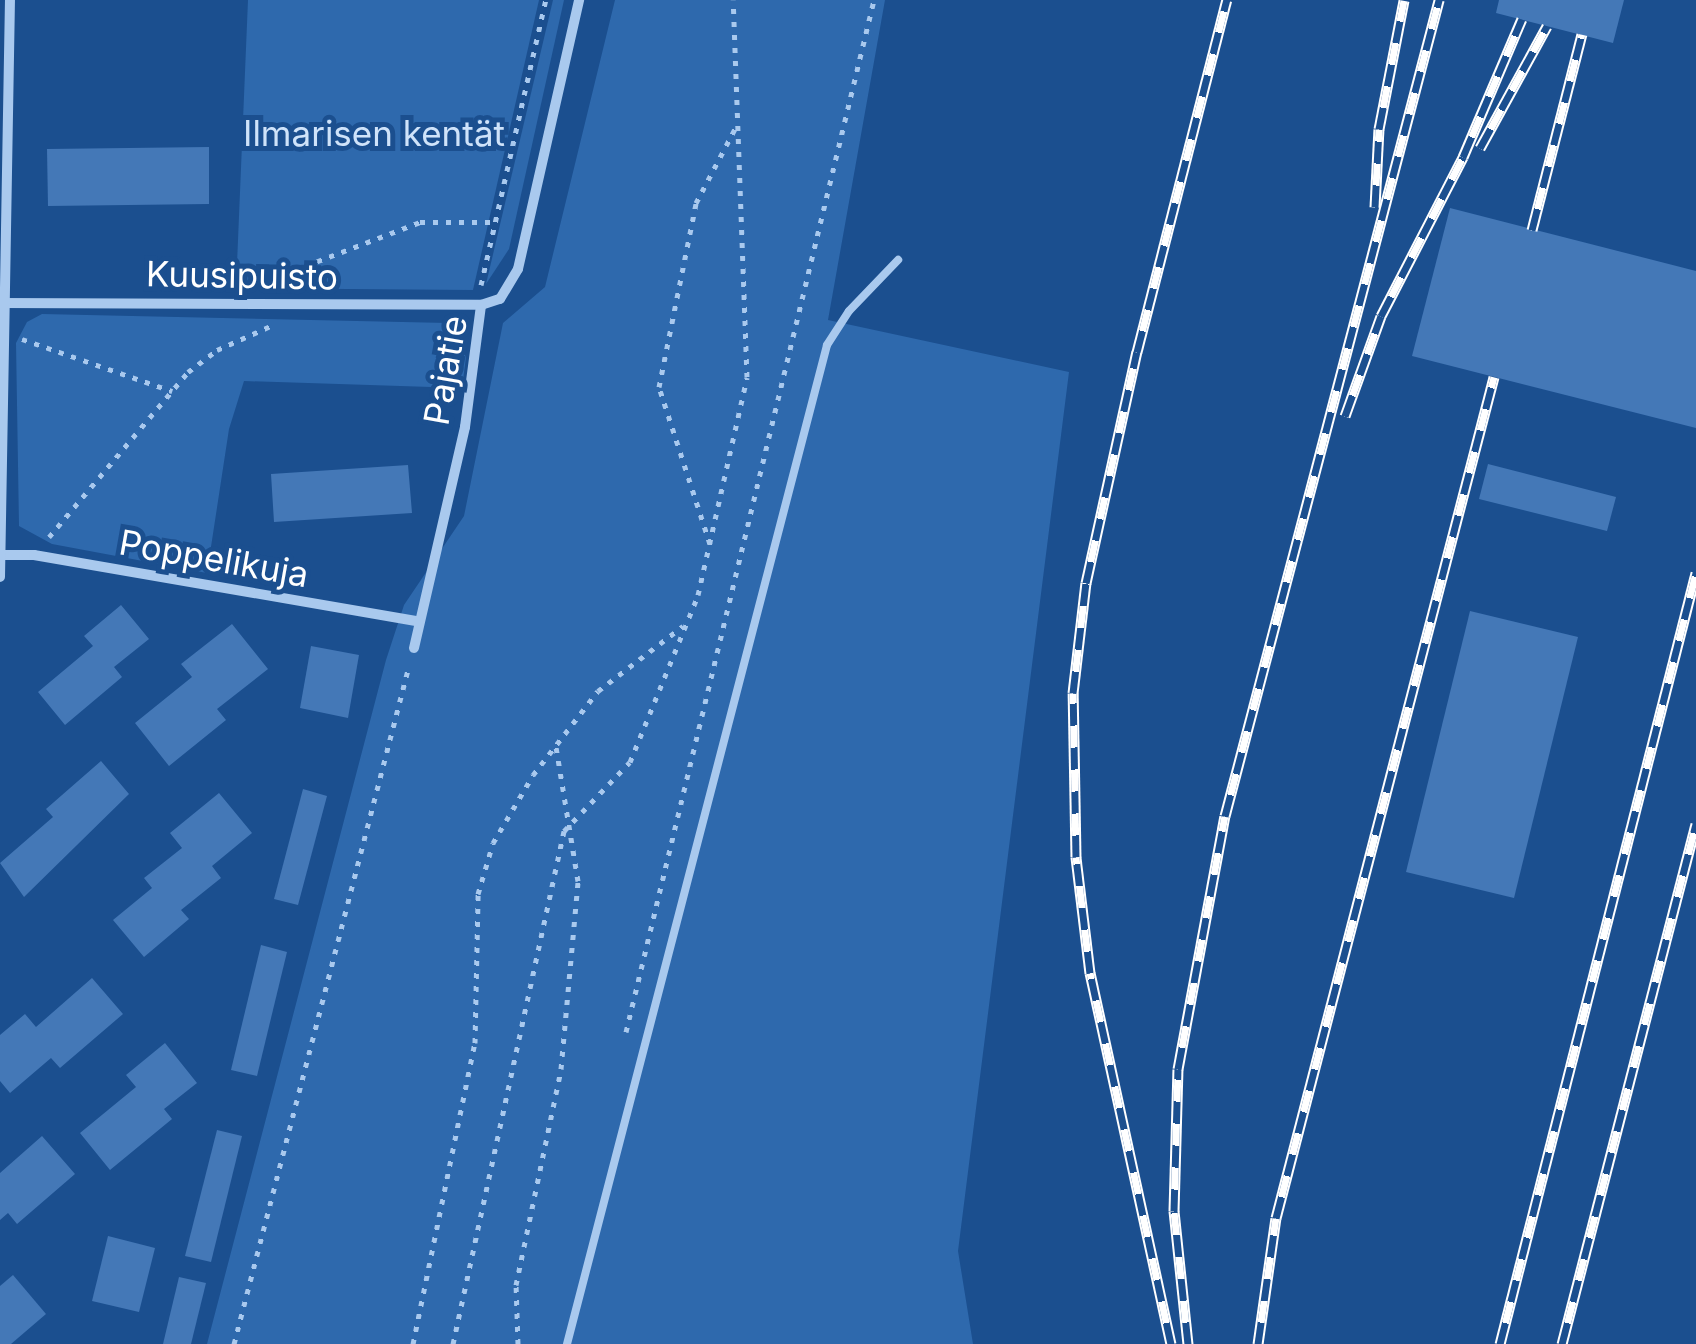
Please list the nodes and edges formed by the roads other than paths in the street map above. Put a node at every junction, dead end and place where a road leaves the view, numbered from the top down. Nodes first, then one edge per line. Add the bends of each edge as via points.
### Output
1 (10, 0) edge
2 (579, 0) edge
3 (898, 260) dead end
4 (1, 303) edge
5 (481, 305) junction
6 (0, 331) edge
7 (2, 555) edge
8 (0, 576) edge
9 (417, 621) junction
10 (414, 648) road end
11 (568, 1344) edge

1 - 4 street
2 - 5 street, Pajatie via 513,284 500,300
3 - 11 lane via 848,311 827,345
4 - 5 street, Kuusipuisto
4 - 6 street
5 - 9 street, Pajatie via 465,427
6 - 7 street
7 - 8 street
7 - 9 street, Poppelikuja via 34,555
9 - 10 street, Pajatie

